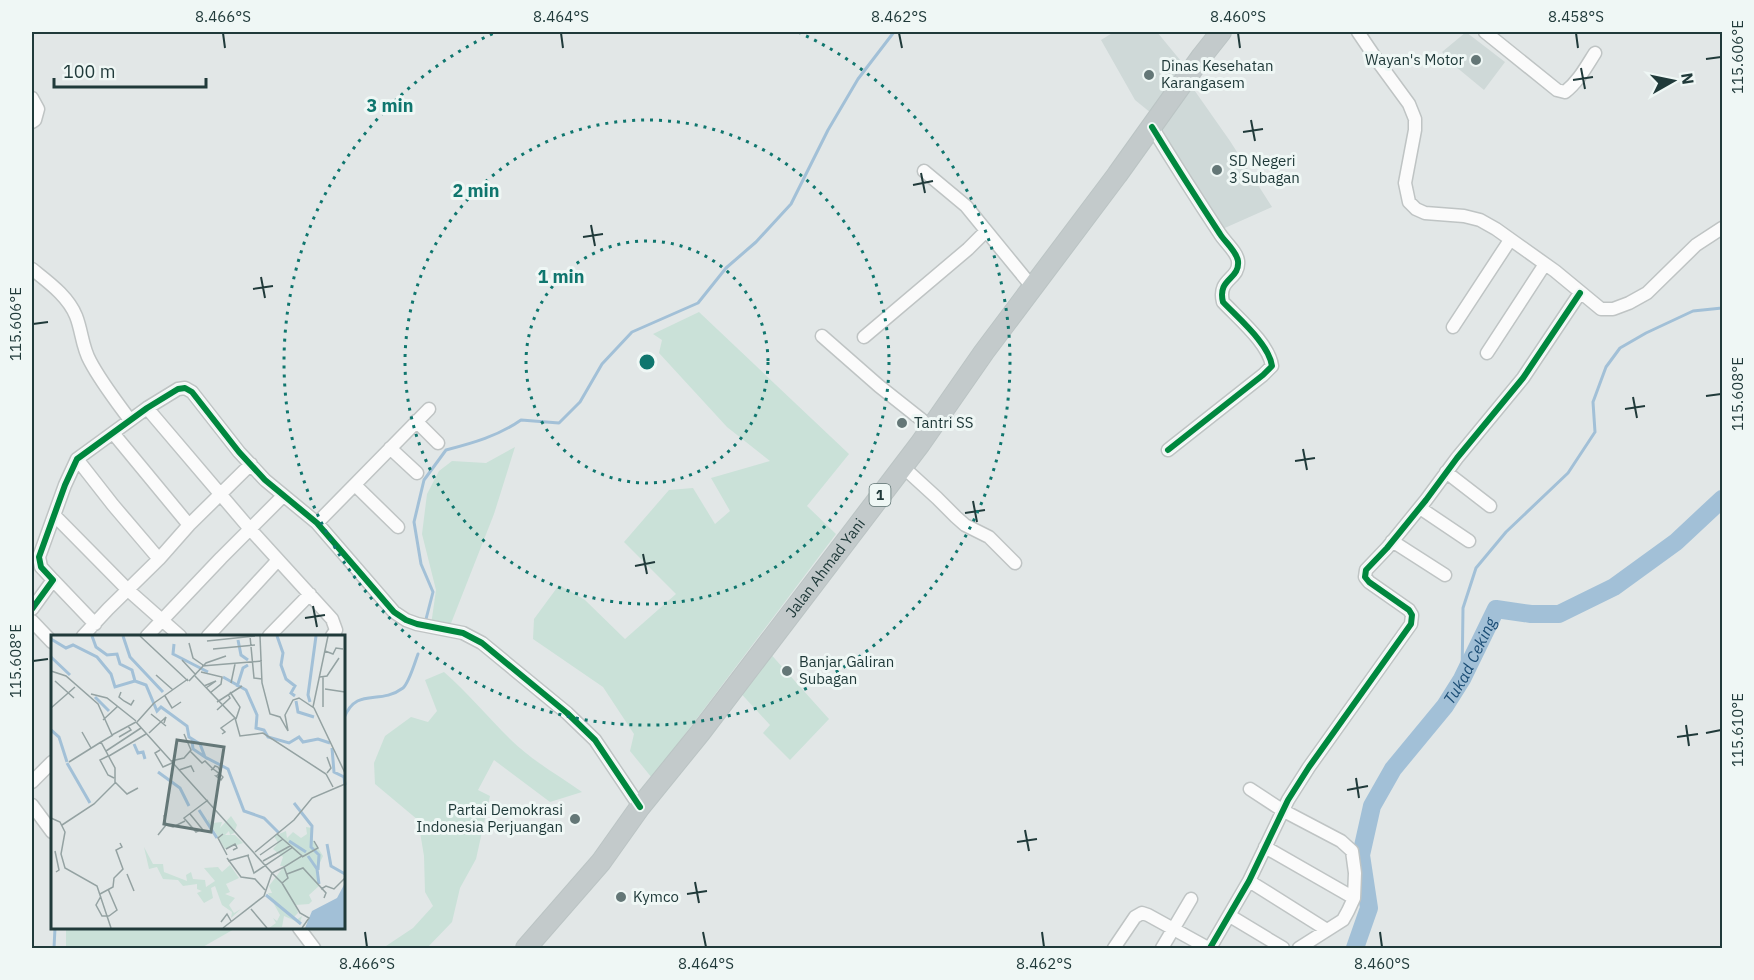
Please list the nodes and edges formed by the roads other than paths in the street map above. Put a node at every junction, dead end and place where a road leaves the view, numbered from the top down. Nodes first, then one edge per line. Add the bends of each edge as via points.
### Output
1 (1221, 32) edge
2 (1358, 32) edge
3 (1485, 32) edge
4 (1595, 53) dead end
5 (32, 98) edge
6 (32, 123) edge
7 (1152, 127) junction
8 (924, 171) dead end
9 (1722, 228) edge
10 (986, 231) junction
11 (1510, 240) junction
12 (1545, 264) junction
13 (32, 269) edge
14 (1033, 288) junction
15 (1580, 292) junction
16 (1453, 327) dead end
17 (822, 336) dead end
18 (864, 337) dead end
19 (1487, 353) dead end
20 (147, 408) junction
21 (429, 409) dead end
22 (130, 420) junction
23 (416, 421) junction
24 (933, 428) junction
25 (113, 433) junction
26 (438, 443) dead end
27 (390, 448) junction
28 (1168, 450) dead end
29 (77, 459) junction
30 (251, 464) junction
31 (902, 466) junction
32 (1446, 472) junction
33 (417, 473) dead end
34 (355, 485) junction
35 (220, 494) junction
36 (283, 496) junction
37 (1490, 506) dead end
38 (1420, 508) junction
39 (55, 516) junction
40 (317, 523) junction
41 (189, 525) junction
42 (398, 527) dead end
43 (250, 529) junction
44 (1392, 541) junction
45 (1468, 541) dead end
46 (159, 560) junction
47 (278, 560) junction
48 (1015, 563) dead end
49 (1445, 575) dead end
50 (53, 580) junction
51 (128, 590) junction
52 (310, 594) junction
53 (32, 609) edge
54 (32, 621) edge
55 (162, 622) junction
56 (94, 624) junction
57 (84, 635) edge
58 (148, 635) edge
59 (179, 635) edge
60 (209, 635) edge
61 (271, 635) edge
62 (333, 635) edge
63 (51, 641) edge
64 (51, 763) edge
65 (32, 782) edge
66 (1250, 789) dead end
67 (32, 805) edge
68 (640, 807) junction
69 (1282, 810) junction
70 (51, 831) edge
71 (1265, 847) junction
72 (1249, 881) junction
73 (1354, 898) junction
74 (1191, 899) dead end
75 (1230, 916) junction
76 (300, 929) edge
77 (1173, 929) junction
78 (1326, 930) junction
79 (314, 948) edge
80 (525, 948) edge
81 (1114, 948) edge
82 (1162, 948) edge
83 (1209, 948) edge
84 (1283, 948) edge
85 (1299, 948) edge

1 - 7 highway, Jalan Ahmad Yani / 1
2 - 11 street via 1416,119 1405,183 1409,202 1425,213 1480,220
3 - 4 street via 1557,90 1565,92
5 - 6 street via 38,109
7 - 14 highway, Jalan Ahmad Yani / 1
7 - 28 street via 1237,257 1235,273 1222,287 1223,302 1263,345 1272,366
8 - 10 street via 966,206
9 - 15 street via 1696,245 1647,293 1629,303 1601,309
10 - 14 street
10 - 18 street
11 - 12 street
11 - 16 street
12 - 15 street
12 - 19 street
13 - 22 street via 60,292 72,308 89,360
14 - 24 highway, Jalan Ahmad Yani / 1
15 - 32 street via 1523,378
17 - 24 street
20 - 22 street
20 - 30 street via 185,388
20 - 35 street
21 - 23 street
22 - 25 street
23 - 26 street
23 - 27 street
24 - 31 highway, Jalan Ahmad Yani / 1
25 - 29 street
25 - 41 street
27 - 33 street
27 - 34 street
29 - 39 street
29 - 46 street
30 - 35 street
30 - 36 street
31 - 48 street via 965,525 989,537
31 - 68 highway, Jalan Ahmad Yani / 1 via 700,734
32 - 37 street
32 - 38 street
34 - 40 street
34 - 42 street
35 - 41 street
35 - 43 street
36 - 40 street
36 - 43 street
38 - 44 street
38 - 45 street
39 - 50 street via 39,557 41,567
39 - 51 street
40 - 68 street via 394,612 406,620 463,633 482,643 567,713 595,740
41 - 46 street
43 - 47 street
43 - 55 street
44 - 49 street
44 - 69 street via 1366,570 1365,577 1409,610 1411,624
46 - 51 street
47 - 52 street
47 - 60 street
50 - 53 street
50 - 56 street
51 - 55 street
51 - 56 street
52 - 61 street
52 - 62 street via 334,622
54 - 63 street
55 - 58 street
55 - 59 street
56 - 57 street
64 - 65 street
66 - 69 street
67 - 70 street
68 - 80 highway, Jalan Ahmad Yani / 1 via 601,862
69 - 71 street
69 - 73 street via 1341,841 1352,851
71 - 72 street
71 - 73 street
72 - 75 street
72 - 78 street
73 - 78 street via 1343,920
74 - 77 street
75 - 83 street
75 - 84 street
76 - 79 street
77 - 81 street via 1142,913
77 - 82 street
77 - 83 street
78 - 85 street

